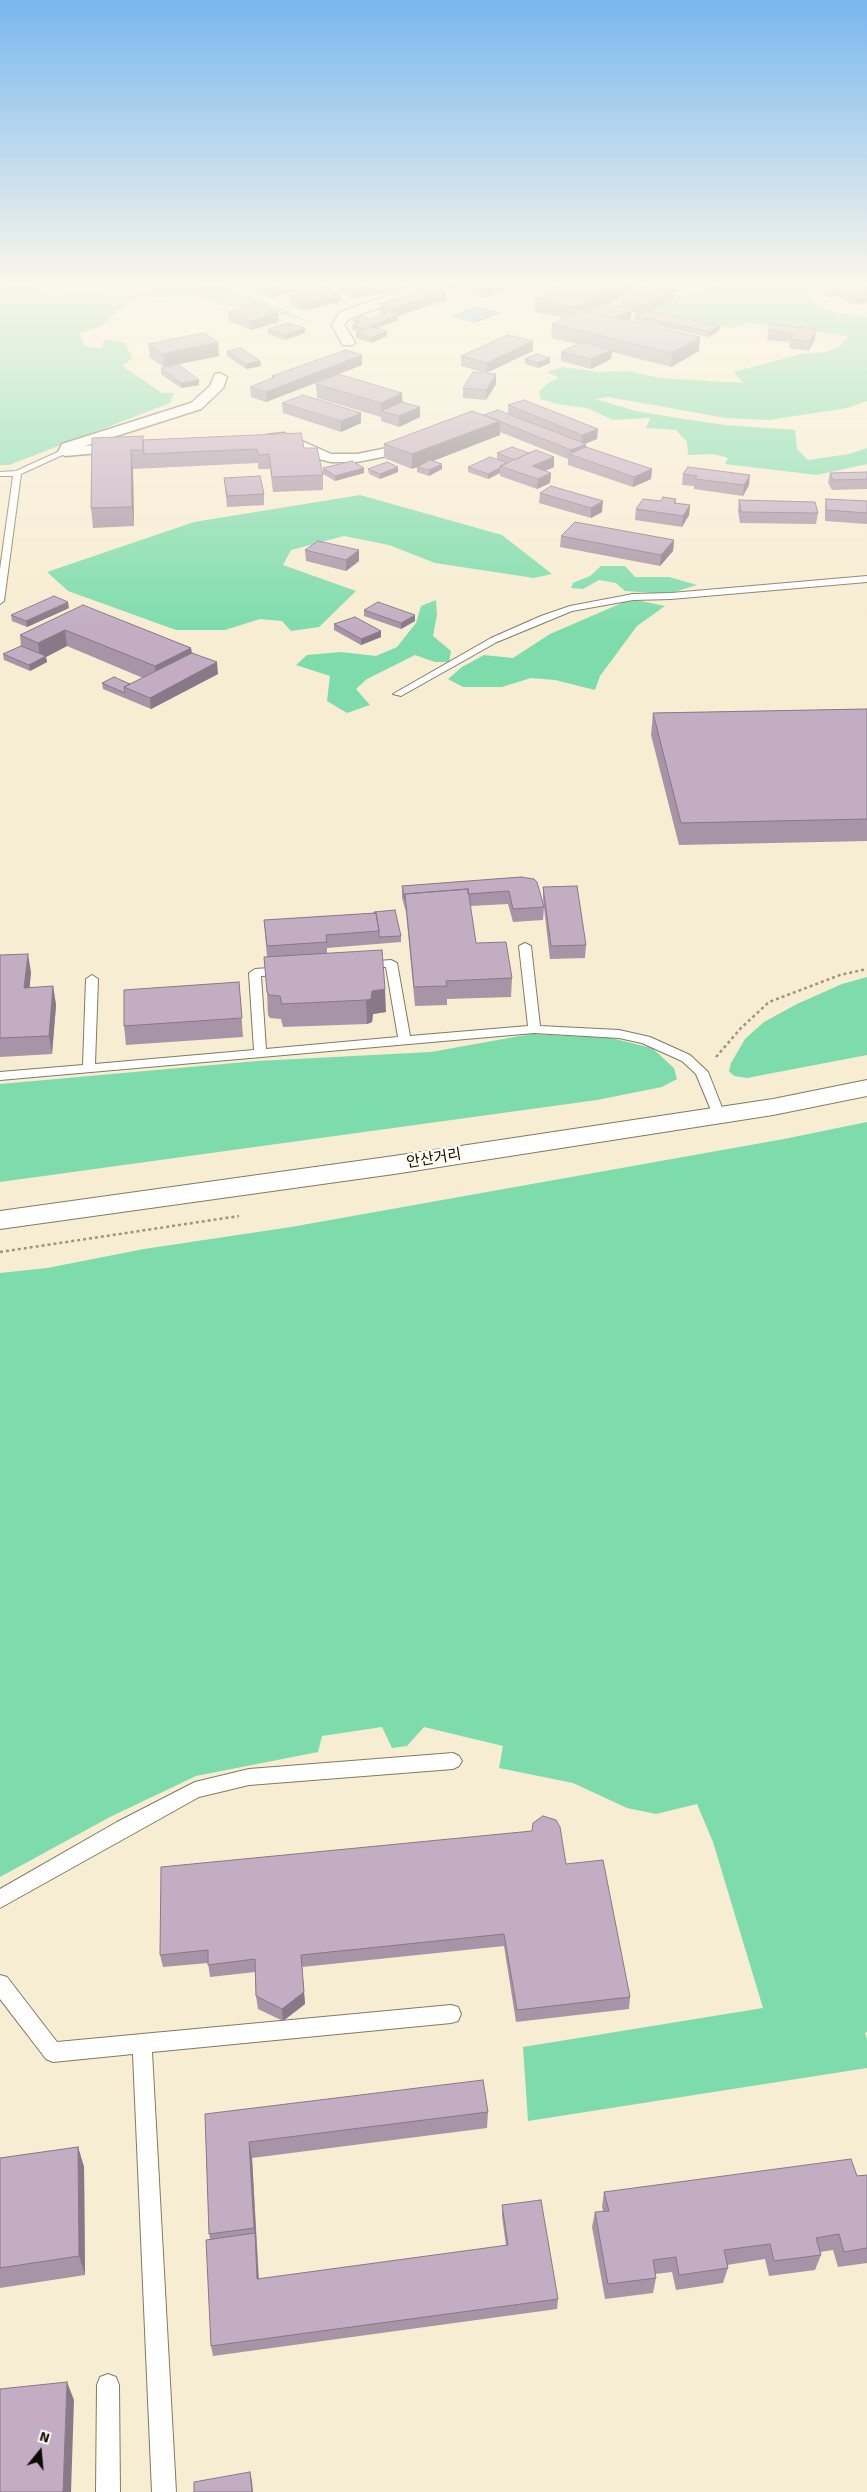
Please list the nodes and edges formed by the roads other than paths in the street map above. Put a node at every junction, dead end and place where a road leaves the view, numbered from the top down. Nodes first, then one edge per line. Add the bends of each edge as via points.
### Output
1 (205, 398) edge
2 (258, 439) edge
3 (140, 446) edge
4 (66, 452) junction
5 (387, 452) edge
6 (17, 473) junction
7 (0, 474) edge
8 (867, 579) edge
9 (0, 601) edge
10 (398, 694) dead end
11 (525, 946) dead end
12 (352, 966) edge
13 (294, 970) edge
14 (92, 978) dead end
15 (534, 1029) junction
16 (404, 1039) junction
17 (260, 1052) junction
18 (89, 1068) junction
19 (0, 1076) edge
20 (867, 1088) edge
21 (719, 1116) junction
22 (0, 1220) edge
23 (453, 1760) dead end
24 (0, 1899) edge
25 (0, 1984) edge
26 (452, 2014) dead end
27 (142, 2043) junction
28 (108, 2385) dead end
29 (108, 2492) edge
30 (164, 2492) edge

1 - 4 street via 196,406 67,447
2 - 5 street via 284,437 331,458 357,458
3 - 4 street
4 - 6 lane
6 - 7 lane
6 - 9 lane
8 - 10 lane via 634,597 570,609 494,640
11 - 15 lane
12 - 16 lane via 391,963
13 - 17 lane via 255,973
14 - 18 lane
15 - 16 lane
15 - 21 lane via 619,1034 646,1040 686,1058 702,1072
16 - 17 lane
17 - 18 lane
18 - 19 lane
20 - 21 main road, 안산거리
21 - 22 main road, 안산거리 via 394,1166
23 - 24 lane via 249,1777 195,1790
25 - 27 lane via 53,2052
26 - 27 lane
27 - 30 lane
28 - 29 lane

